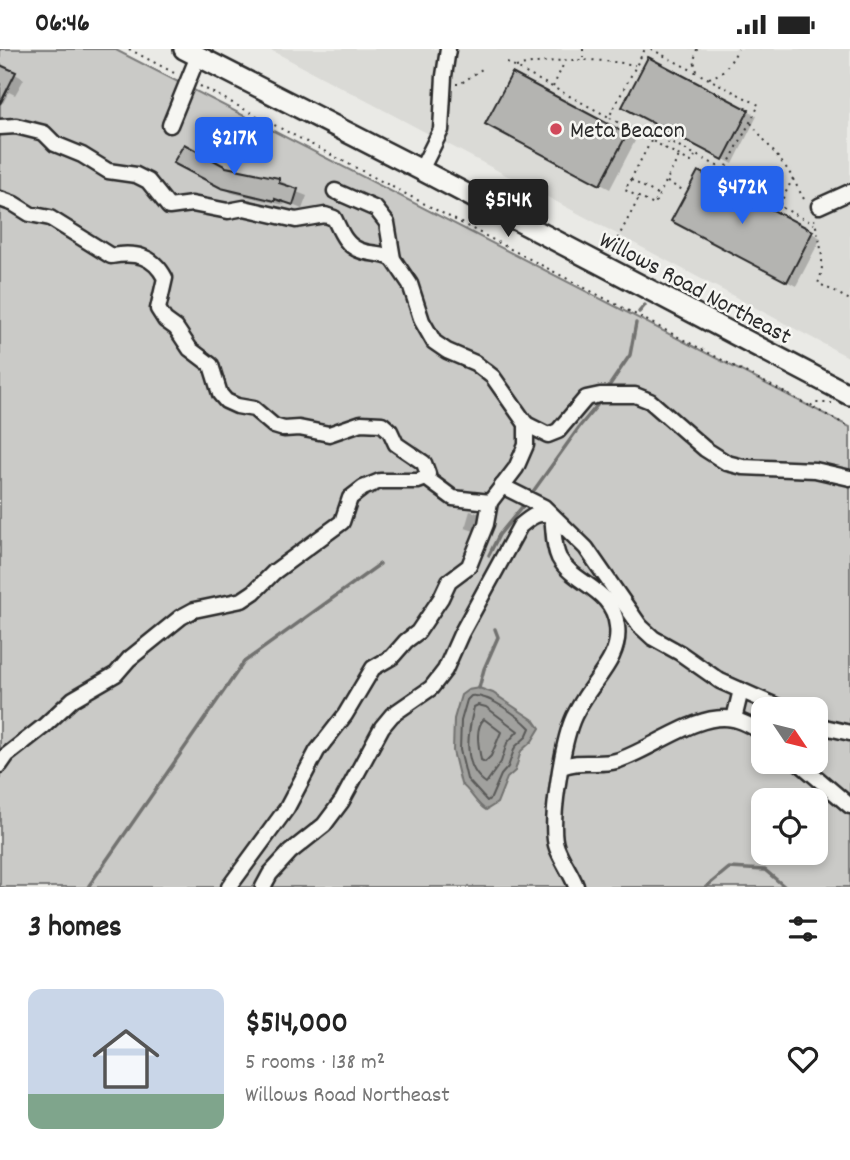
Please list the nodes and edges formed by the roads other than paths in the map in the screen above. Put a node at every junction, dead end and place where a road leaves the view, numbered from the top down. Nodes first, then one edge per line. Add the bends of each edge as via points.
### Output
1 (447, 49) edge
2 (191, 53) edge
3 (170, 125) dead end
4 (0, 127) edge
5 (421, 170) junction
6 (335, 191) dead end
7 (850, 192) edge
8 (0, 199) edge
9 (812, 208) road end
10 (393, 259) junction
11 (842, 397) edge
12 (526, 424) junction
13 (426, 478) junction
14 (850, 478) edge
15 (502, 486) junction
16 (490, 502) junction
17 (552, 516) junction
18 (741, 690) junction
19 (756, 697) edge
20 (734, 719) junction
21 (751, 727) edge
22 (828, 728) edge
23 (850, 733) edge
24 (0, 765) edge
25 (562, 767) junction
26 (812, 774) edge
27 (850, 806) edge
28 (576, 886) edge
29 (229, 887) edge
30 (263, 887) edge
31 (565, 887) edge
32 (582, 887) edge

1 - 5 lane via 441,129
2 - 3 lane
2 - 5 main road, Willows Road Northeast
4 - 10 lane via 44,133 55,144 108,171 136,175 148,181 169,207 244,208 296,220 325,215 334,218 346,241 359,251
5 - 11 main road, Willows Road Northeast
6 - 10 lane via 376,208 387,223
7 - 9 lane
8 - 13 lane via 50,218 111,256 145,256 160,268 165,278 158,309 190,349 211,365 226,401 254,408 284,429 329,433 361,423 382,424 396,444 424,463
10 - 12 lane via 410,284 434,342 493,377
12 - 14 lane via 548,435 558,431 586,398 635,395 650,401 727,463 816,470
12 - 15 lane via 526,445
13 - 16 lane via 453,498
13 - 24 lane via 380,481 363,488 350,498 342,522 254,592 242,600 181,617 116,674 73,699
15 - 16 lane
15 - 17 lane via 537,502
16 - 29 lane via 469,566 449,581 418,632 393,657 373,667 317,751 286,808
17 - 18 lane via 586,548 653,638
17 - 25 lane via 561,561 597,590 611,606 618,626 607,667 572,720
17 - 30 lane via 534,515 520,526 445,670 431,688 382,727 336,809 290,852
18 - 19 lane
18 - 20 lane
20 - 21 lane
20 - 25 lane via 715,717 613,762
22 - 23 lane
25 - 28 lane via 554,831 556,847
26 - 27 lane
28 - 31 lane
28 - 32 lane

